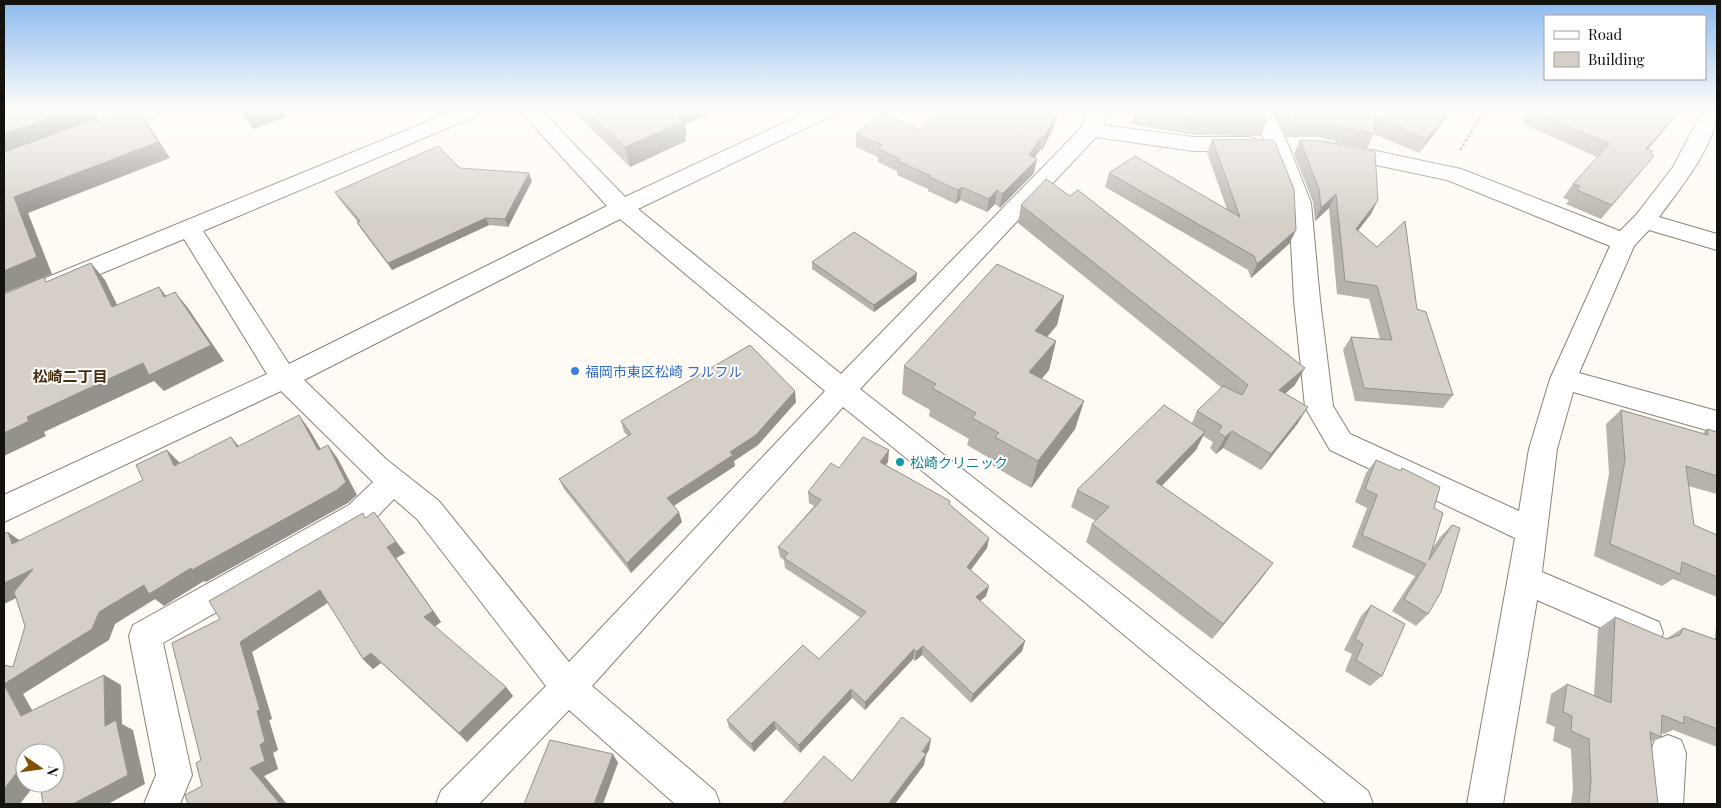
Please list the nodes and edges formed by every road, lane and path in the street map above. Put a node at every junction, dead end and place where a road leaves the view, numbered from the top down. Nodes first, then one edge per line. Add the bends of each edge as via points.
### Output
1 (383, 148) edge
2 (565, 148) edge
3 (749, 148) edge
4 (1068, 148) edge
5 (1298, 148) edge
6 (1313, 148) edge
7 (1461, 148) edge
8 (1694, 148) edge
9 (1446, 172) junction
10 (622, 208) junction
11 (1644, 221) junction
12 (189, 228) junction
13 (1624, 242) junction
14 (1717, 242) edge
15 (4, 305) edge
16 (284, 378) junction
17 (1563, 379) junction
18 (842, 390) junction
19 (1717, 422) edge
20 (393, 481) junction
21 (4, 509) edge
22 (1533, 532) junction
23 (1525, 580) junction
24 (1649, 634) edge
25 (568, 687) junction
26 (1668, 753) dead end
27 (162, 804) edge
28 (454, 804) edge
29 (702, 804) edge
30 (1355, 804) edge
31 (1485, 804) edge
32 (1665, 804) edge

1 - 12 street
2 - 10 street
3 - 10 street
4 - 18 street
5 - 22 street via 1307,300 1319,407 1340,442
6 - 9 street
7 - 9 path
8 - 11 street via 1683,169
9 - 13 street
10 - 16 street
10 - 18 street
11 - 13 street
11 - 14 street
12 - 15 street
12 - 16 street
13 - 17 street
16 - 20 street
16 - 21 street
17 - 19 street
17 - 22 street via 1543,449
18 - 25 street
18 - 30 street
20 - 25 street via 428,510
20 - 27 street via 360,514 145,636 174,775
22 - 23 street
23 - 24 street
23 - 31 street
25 - 28 street
25 - 29 street
26 - 32 street

